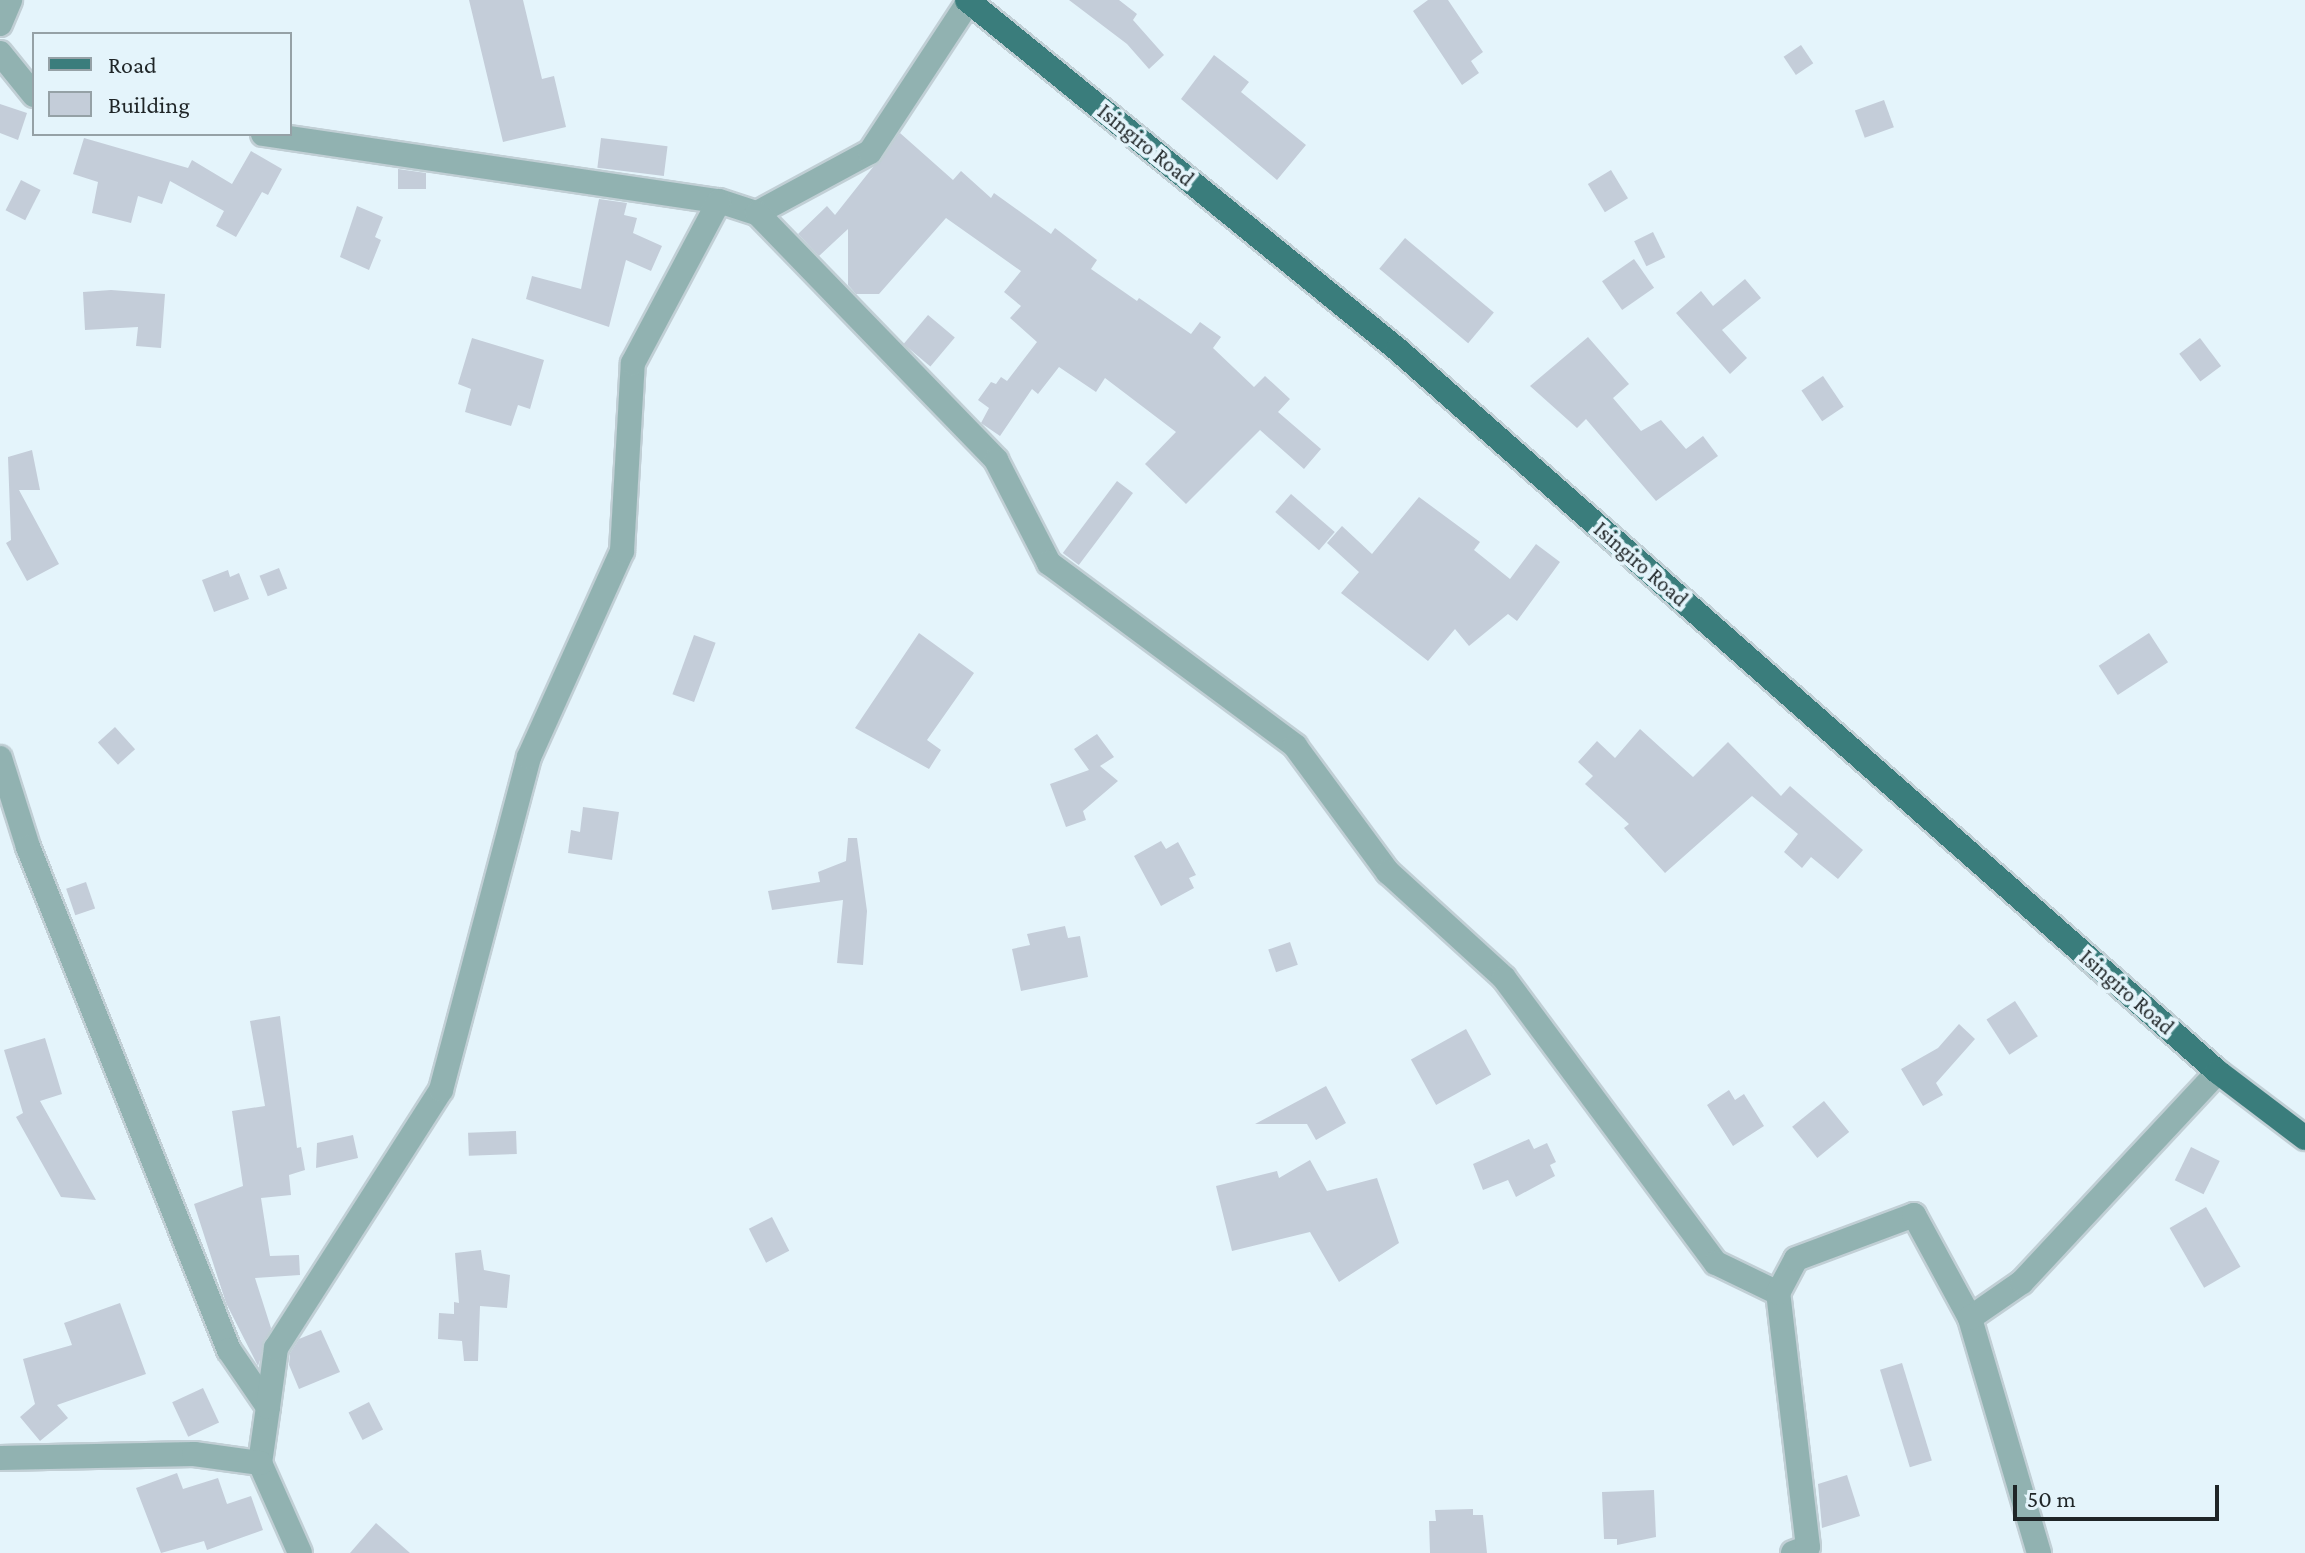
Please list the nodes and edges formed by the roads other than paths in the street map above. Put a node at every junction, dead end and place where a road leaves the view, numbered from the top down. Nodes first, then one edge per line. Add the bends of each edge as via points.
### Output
1 (10, 0) edge
2 (968, 1) edge
3 (0, 24) edge
4 (0, 53) edge
5 (32, 93) edge
6 (277, 136) edge
7 (719, 201) junction
8 (757, 213) junction
9 (0, 758) edge
10 (2218, 1072) junction
11 (2305, 1138) edge
12 (1778, 1293) junction
13 (1970, 1318) junction
14 (268, 1407) junction
15 (0, 1458) edge
16 (260, 1463) junction
17 (300, 1553) edge
18 (1793, 1553) edge
19 (2039, 1553) edge

1 - 3 street
2 - 8 street via 870,152
2 - 10 main road, Isingiro Road via 1397,349
4 - 5 street
6 - 7 street
7 - 8 street
7 - 14 street via 633,363 622,551 529,757 441,1090 276,1348
8 - 12 street via 996,460 1049,563 1295,746 1388,872 1504,978 1716,1263
9 - 14 street via 28,847 229,1350
10 - 11 main road, Isingiro Road
10 - 13 street via 2022,1282
12 - 13 street via 1796,1259 1914,1215
12 - 18 street via 1808,1547
13 - 19 street
14 - 16 street
15 - 16 street via 194,1454
16 - 17 street

